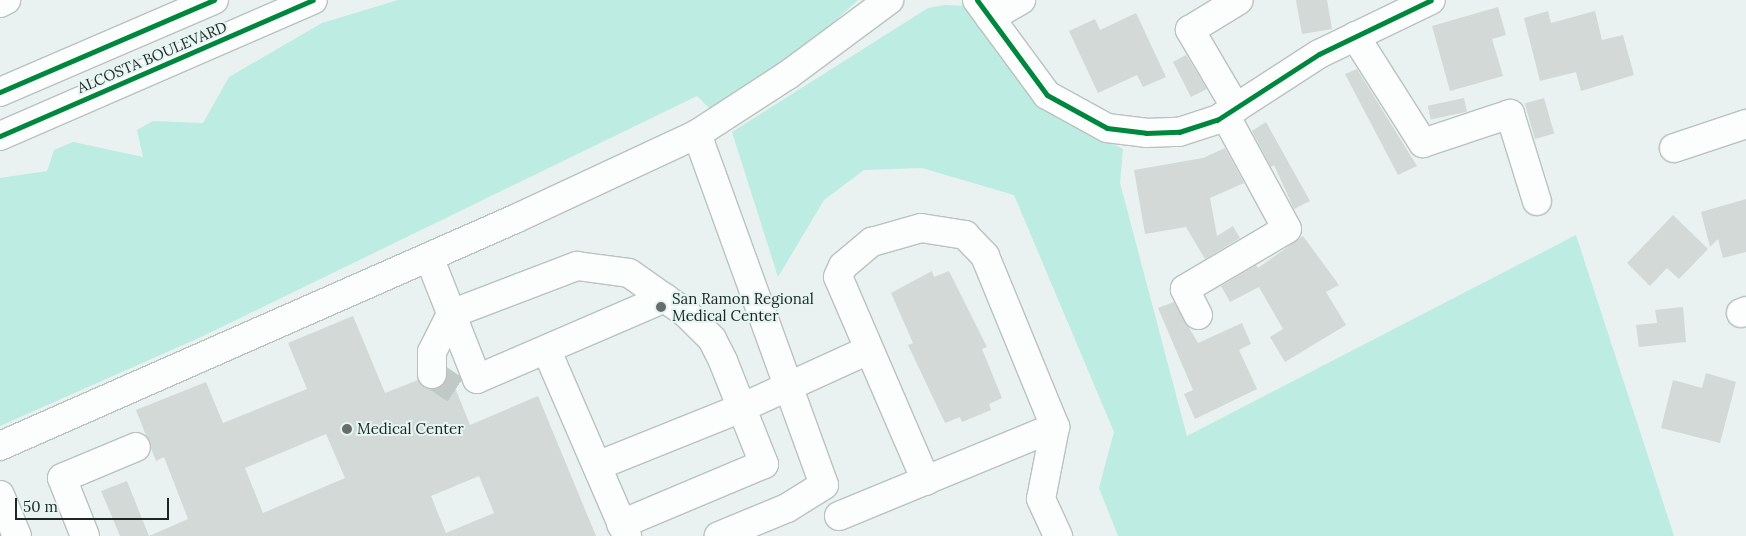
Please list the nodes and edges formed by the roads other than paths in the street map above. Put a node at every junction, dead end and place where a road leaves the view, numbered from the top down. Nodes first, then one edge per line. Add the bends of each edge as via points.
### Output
1 (6, 0) edge
2 (214, 0) edge
3 (313, 0) edge
4 (889, 0) edge
5 (1021, 0) edge
6 (1239, 0) edge
7 (0, 3) edge
8 (1417, 3) edge
9 (984, 9) edge
10 (1354, 36) junction
11 (0, 92) edge
12 (1230, 112) junction
13 (1746, 124) edge
14 (697, 134) junction
15 (0, 136) edge
16 (1674, 148) dead end
17 (1537, 201) dead end
18 (430, 258) junction
19 (665, 298) junction
20 (451, 314) junction
21 (1198, 315) dead end
22 (868, 350) junction
23 (547, 351) junction
24 (432, 374) dead end
25 (788, 385) junction
26 (741, 408) junction
27 (1055, 427) junction
28 (0, 446) edge
29 (136, 447) dead end
30 (597, 466) junction
31 (926, 481) junction
32 (824, 485) junction
33 (0, 495) edge
34 (844, 526) edge
35 (624, 530) edge
36 (17, 536) edge
37 (85, 536) edge
38 (720, 536) edge
39 (1058, 536) edge

1 - 7 main road
2 - 11 main road, ALCOSTA BOULEVARD
3 - 15 main road, ALCOSTA BOULEVARD
4 - 14 main road
5 - 9 main road
6 - 12 main road via 1190,30
8 - 10 main road
9 - 12 main road via 1046,95 1107,128 1179,132
10 - 12 main road
10 - 17 main road via 1423,143 1510,114
12 - 21 main road via 1287,229 1185,289
13 - 16 main road
14 - 18 main road
14 - 25 main road
18 - 20 main road
18 - 28 main road
19 - 20 main road via 629,273 577,266
19 - 23 main road
19 - 26 main road via 712,339
20 - 23 main road via 467,385
20 - 24 main road via 432,352
22 - 25 main road
22 - 27 main road via 838,277 843,266 872,242 921,228 965,235 985,256
22 - 31 main road
23 - 30 main road
25 - 26 main road
25 - 32 main road
26 - 30 main road
26 - 35 main road via 764,464
27 - 31 main road
27 - 39 main road via 1041,499
29 - 37 main road via 62,478
30 - 35 main road
31 - 34 main road
32 - 34 main road
32 - 38 main road via 787,508
33 - 36 main road

